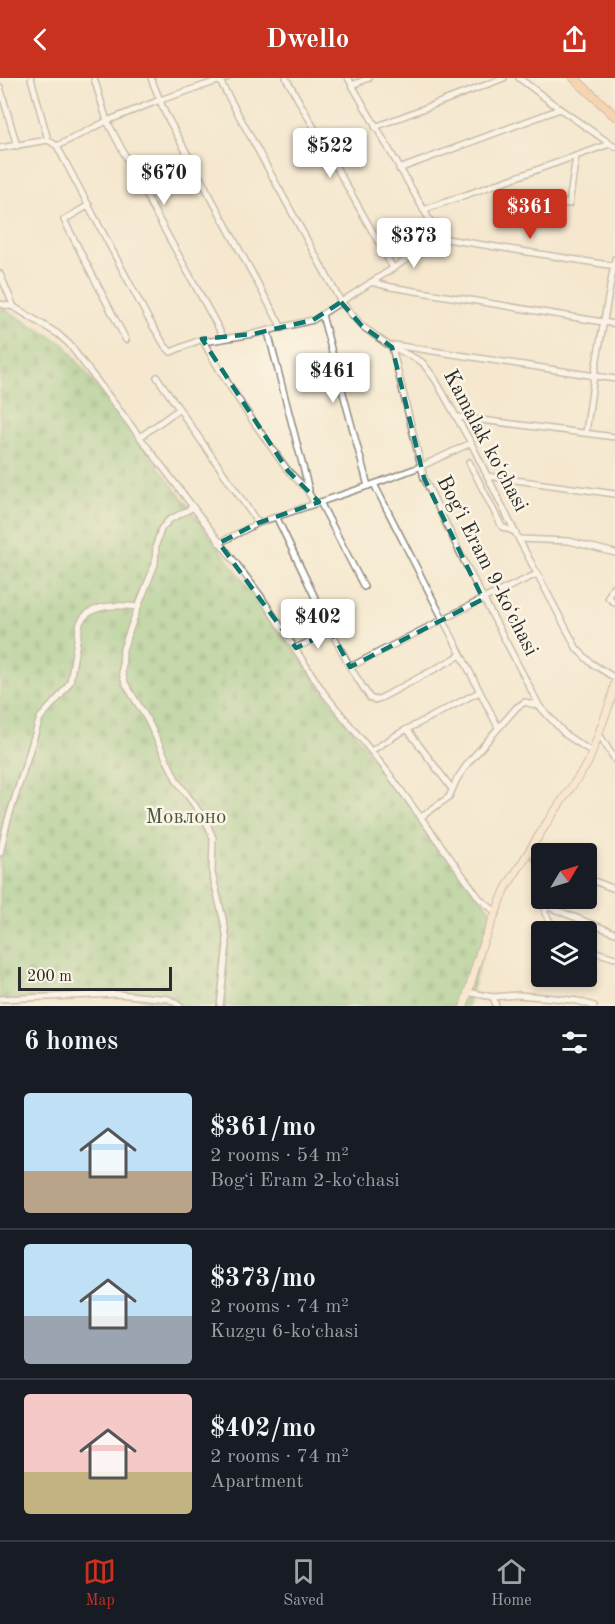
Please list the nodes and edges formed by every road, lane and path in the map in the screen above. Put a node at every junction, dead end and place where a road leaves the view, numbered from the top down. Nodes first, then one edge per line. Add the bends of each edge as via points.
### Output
1 (31, 78) edge
2 (94, 78) edge
3 (152, 78) edge
4 (227, 78) edge
5 (286, 78) edge
6 (348, 78) edge
7 (369, 78) edge
8 (504, 78) edge
9 (519, 78) edge
10 (574, 78) edge
11 (211, 81) edge
12 (220, 81) junction
13 (352, 85) junction
14 (0, 87) edge
15 (160, 100) junction
16 (560, 109) junction
17 (615, 116) edge
18 (107, 121) junction
19 (375, 127) junction
20 (48, 140) junction
21 (17, 146) junction
22 (57, 146) junction
23 (612, 146) edge
24 (0, 148) edge
25 (576, 156) junction
26 (399, 169) junction
27 (495, 184) junction
28 (89, 205) junction
29 (423, 210) junction
30 (440, 238) junction
31 (615, 263) edge
32 (393, 268) junction
33 (0, 274) edge
34 (371, 282) junction
35 (340, 302) junction
36 (0, 304) edge
37 (14, 307) junction
38 (322, 315) junction
39 (604, 322) junction
40 (615, 324) edge
41 (282, 327) junction
42 (268, 332) junction
43 (224, 338) junction
44 (202, 339) junction
45 (126, 340) dead end
46 (389, 345) junction
47 (594, 376) junction
48 (157, 377) dead end
49 (615, 379) edge
50 (179, 409) junction
51 (457, 417) junction
52 (586, 432) junction
53 (140, 437) junction
54 (615, 437) edge
55 (471, 443) junction
56 (469, 462) dead end
57 (422, 466) junction
58 (486, 476) junction
59 (371, 485) junction
60 (310, 492) junction
61 (615, 494) edge
62 (321, 502) junction
63 (314, 504) junction
64 (192, 508) junction
65 (276, 516) junction
66 (258, 523) junction
67 (514, 532) junction
68 (519, 540) junction
69 (219, 543) junction
70 (615, 553) edge
71 (537, 574) junction
72 (364, 587) dead end
73 (613, 587) dead end
74 (483, 599) junction
75 (615, 603) edge
76 (138, 607) junction
77 (442, 620) junction
78 (331, 632) junction
79 (296, 648) junction
80 (461, 656) junction
81 (350, 667) junction
82 (615, 680) edge
83 (480, 692) junction
84 (540, 707) junction
85 (498, 727) junction
86 (407, 729) junction
87 (599, 734) junction
88 (371, 751) junction
89 (592, 753) junction
90 (615, 760) edge
91 (452, 789) junction
92 (421, 817) junction
93 (534, 843) edge
94 (531, 847) edge
95 (0, 853) edge
96 (597, 882) edge
97 (615, 889) edge
98 (554, 909) edge
99 (497, 913) junction
100 (615, 933) edge
101 (597, 953) edge
102 (615, 958) edge
103 (467, 992) junction
104 (493, 997) junction
105 (0, 999) edge
106 (180, 1006) edge
107 (220, 1006) edge
108 (464, 1006) edge
109 (496, 1006) edge
110 (594, 1006) edge

1 - 20 street
2 - 18 street
3 - 15 street
4 - 12 street
5 - 32 street
6 - 13 street
7 - 13 street
8 - 19 street
9 - 16 street
10 - 17 main road
11 - 12 street
11 - 15 street
12 - 35 street, Kamalak koʻchasi
13 - 19 street
14 - 21 street
15 - 18 street
15 - 41 street
16 - 23 street
16 - 26 street
18 - 22 street
18 - 43 street
19 - 26 street
20 - 21 street
20 - 22 street
21 - 24 street
22 - 28 street
23 - 25 street
25 - 27 street
25 - 27 street via 569,204 510,194
26 - 29 street
27 - 29 street
28 - 44 street via 165,346 171,352 177,351
28 - 45 street via 64,220
29 - 30 street
30 - 31 street
30 - 32 street
31 - 39 street
32 - 34 street
33 - 37 street
34 - 35 street
34 - 39 street
35 - 38 street
35 - 46 street, Kamalak koʻchasi via 362,326
36 - 37 street
37 - 53 street via 69,344
38 - 41 street
38 - 59 street
39 - 40 street
39 - 47 street
41 - 42 street
42 - 43 street
42 - 60 street
43 - 44 street
44 - 60 street via 232,392 276,454
46 - 47 street
46 - 51 street, Kamalak koʻchasi via 422,362
46 - 57 street
47 - 49 street
47 - 52 street
48 - 50 street
50 - 53 street
50 - 66 street
51 - 52 street
51 - 55 street, Kamalak koʻchasi
52 - 54 street
53 - 64 street
55 - 57 street
55 - 58 street, Kamalak koʻchasi
56 - 67 street via 502,526
57 - 59 street, Bogʻi Eram 9-koʻchasi
57 - 74 street, Bogʻi Eram 9-koʻchasi
58 - 61 street
58 - 67 street, Kamalak koʻchasi
59 - 62 street, Bogʻi Eram 9-koʻchasi
59 - 77 street
60 - 63 street
62 - 63 street, Bogʻi Eram 9-koʻchasi
62 - 72 street
63 - 65 street, Bogʻi Eram 9-koʻchasi
64 - 69 street
64 - 76 street via 161,529 155,564
65 - 66 street, Bogʻi Eram 9-koʻchasi
65 - 78 street
66 - 69 street, Bogʻi Eram 9-koʻchasi
67 - 68 street, Kamalak koʻchasi
68 - 70 street via 569,541
68 - 71 street, Kamalak koʻchasi
69 - 79 street
71 - 74 street
71 - 82 street, Kamalak koʻchasi via 577,649
73 - 75 street via 608,595
74 - 77 street
74 - 84 street, Bogʻi Eram 9-koʻchasi
76 - 95 street via 108,607 83,617 70,682 40,718
76 - 107 street via 123,649 122,673 177,781 206,821 213,838 212,873 227,944
77 - 80 street
77 - 81 street
78 - 79 street
78 - 81 street
79 - 88 street via 324,693
80 - 81 street via 375,700 367,695
80 - 83 street
82 - 87 street
83 - 85 street
83 - 86 street
84 - 85 street via 521,703
84 - 89 street, Bogʻi Eram 9-koʻchasi via 566,735
85 - 91 street
86 - 88 street
86 - 91 street
87 - 89 street
87 - 90 street
88 - 92 street
89 - 93 street
91 - 92 street via 445,800
92 - 99 street via 480,899
94 - 99 street via 506,888
96 - 97 street
98 - 100 street
99 - 103 street
101 - 102 street
103 - 104 street
103 - 108 street
104 - 109 street
104 - 110 street via 554,998
105 - 106 street via 117,994 169,999

